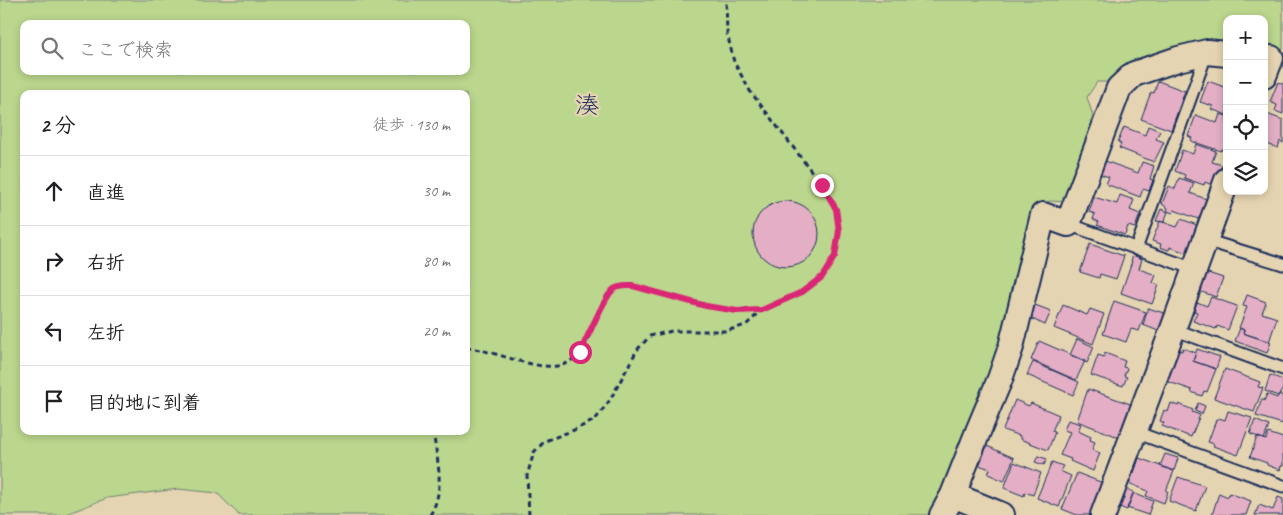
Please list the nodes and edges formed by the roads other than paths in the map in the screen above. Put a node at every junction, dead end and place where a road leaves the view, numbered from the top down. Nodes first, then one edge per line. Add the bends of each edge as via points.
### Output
1 (1217, 53) edge
2 (1223, 191) edge
3 (1068, 224) junction
4 (1205, 240) junction
5 (1136, 249) junction
6 (1283, 264) edge
7 (1194, 269) junction
8 (1174, 329) junction
9 (1283, 369) edge
10 (1135, 432) junction
11 (1283, 486) edge
12 (948, 505) edge
13 (1002, 515) edge
14 (1103, 515) edge

1 - 3 street via 1178,59 1134,74 1119,88
1 - 5 lane
2 - 4 street
3 - 5 lane
3 - 12 street via 1043,215 1011,347
4 - 6 lane
4 - 7 street
5 - 7 lane
7 - 8 street
8 - 9 lane
8 - 10 street
10 - 11 lane
10 - 14 street
12 - 13 street

